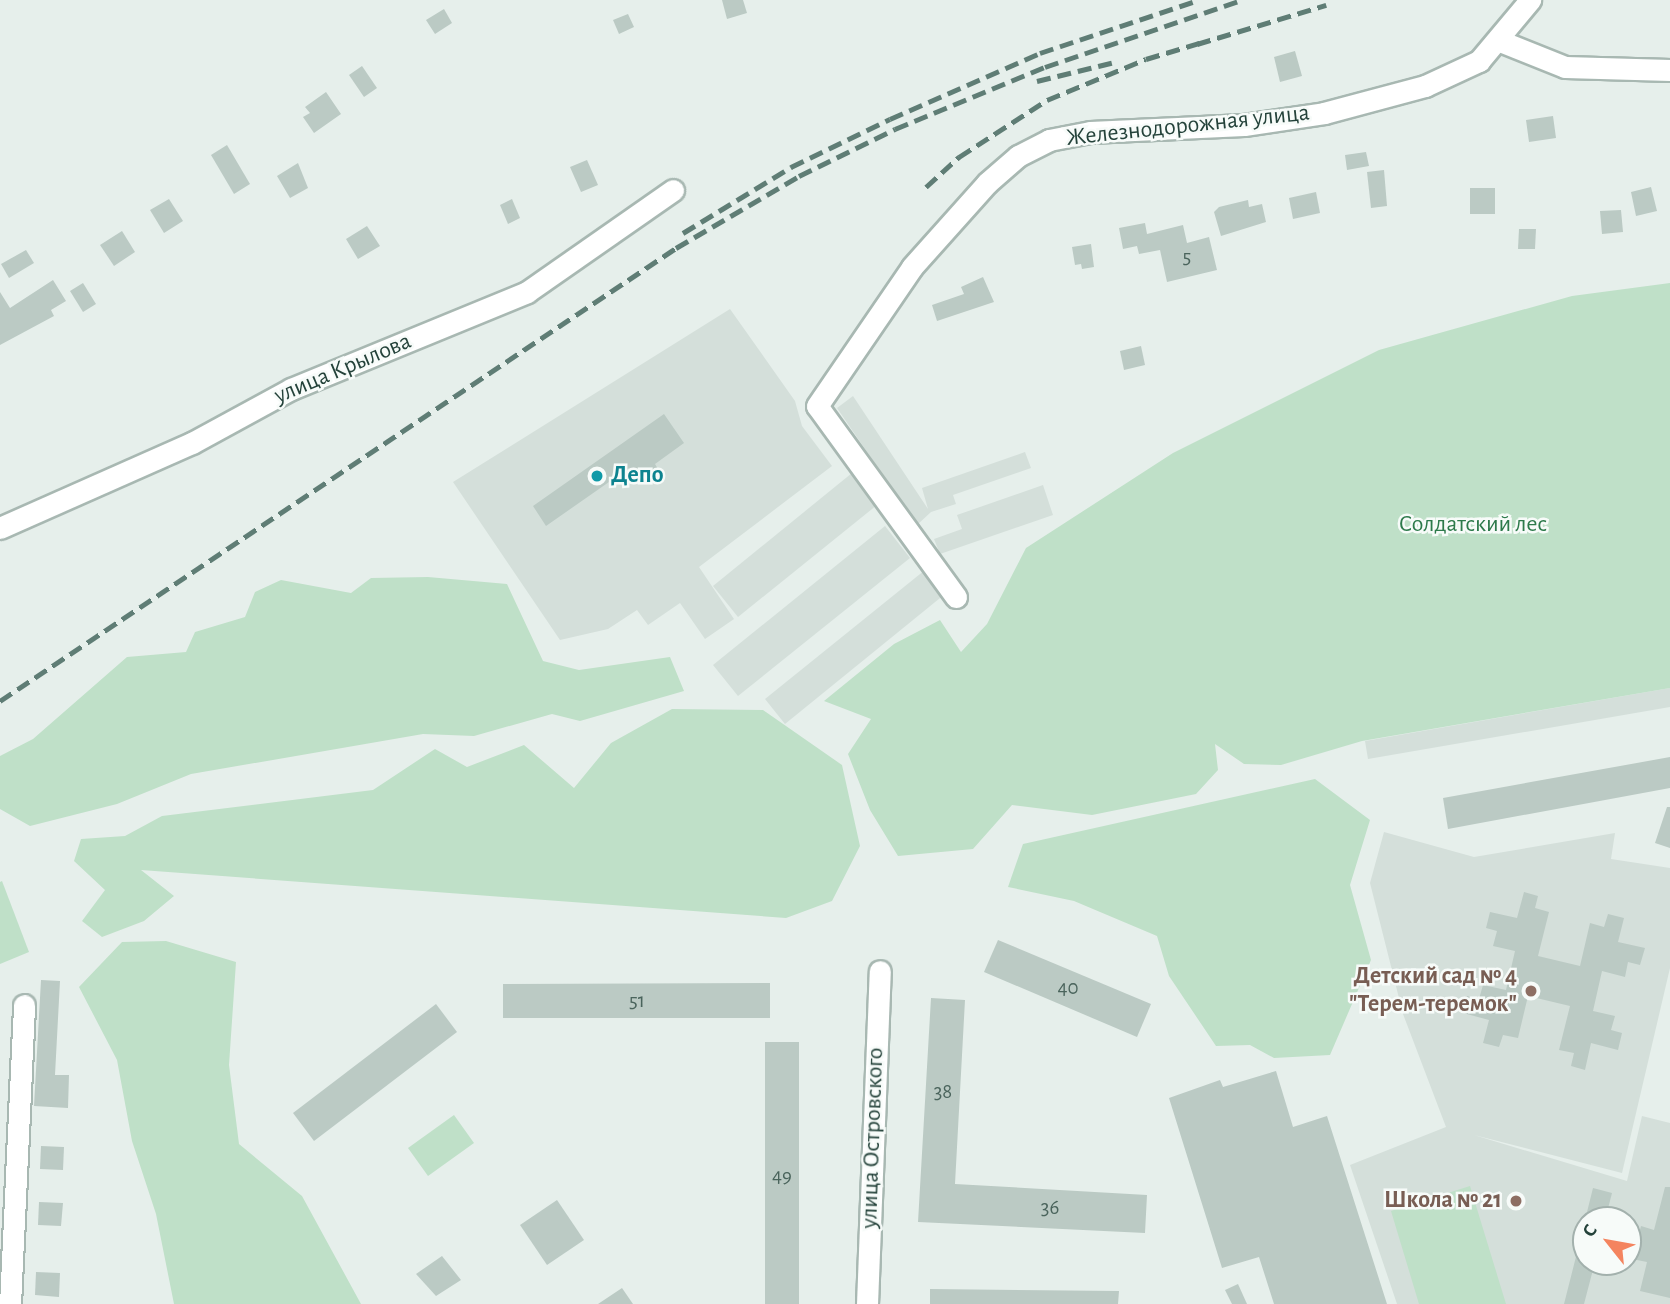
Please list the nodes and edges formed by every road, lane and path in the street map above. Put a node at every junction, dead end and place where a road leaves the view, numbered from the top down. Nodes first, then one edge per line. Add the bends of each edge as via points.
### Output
1 (1530, 0) edge
2 (1500, 41) junction
3 (1670, 70) edge
4 (673, 190) dead end
5 (0, 528) edge
6 (956, 597) dead end
7 (880, 971) dead end
8 (24, 1005) dead end
9 (10, 1304) edge
10 (867, 1304) edge

1 - 2 street, Железнодорожная улица
2 - 3 street via 1565,66
2 - 6 street, Железнодорожная улица via 1455,75 1324,113 1244,125 1090,132 1049,140 1018,156 978,192 912,267 817,406
4 - 5 street, улица Крылова via 527,292 291,389 192,443
7 - 10 street, улица Островского
8 - 9 street

